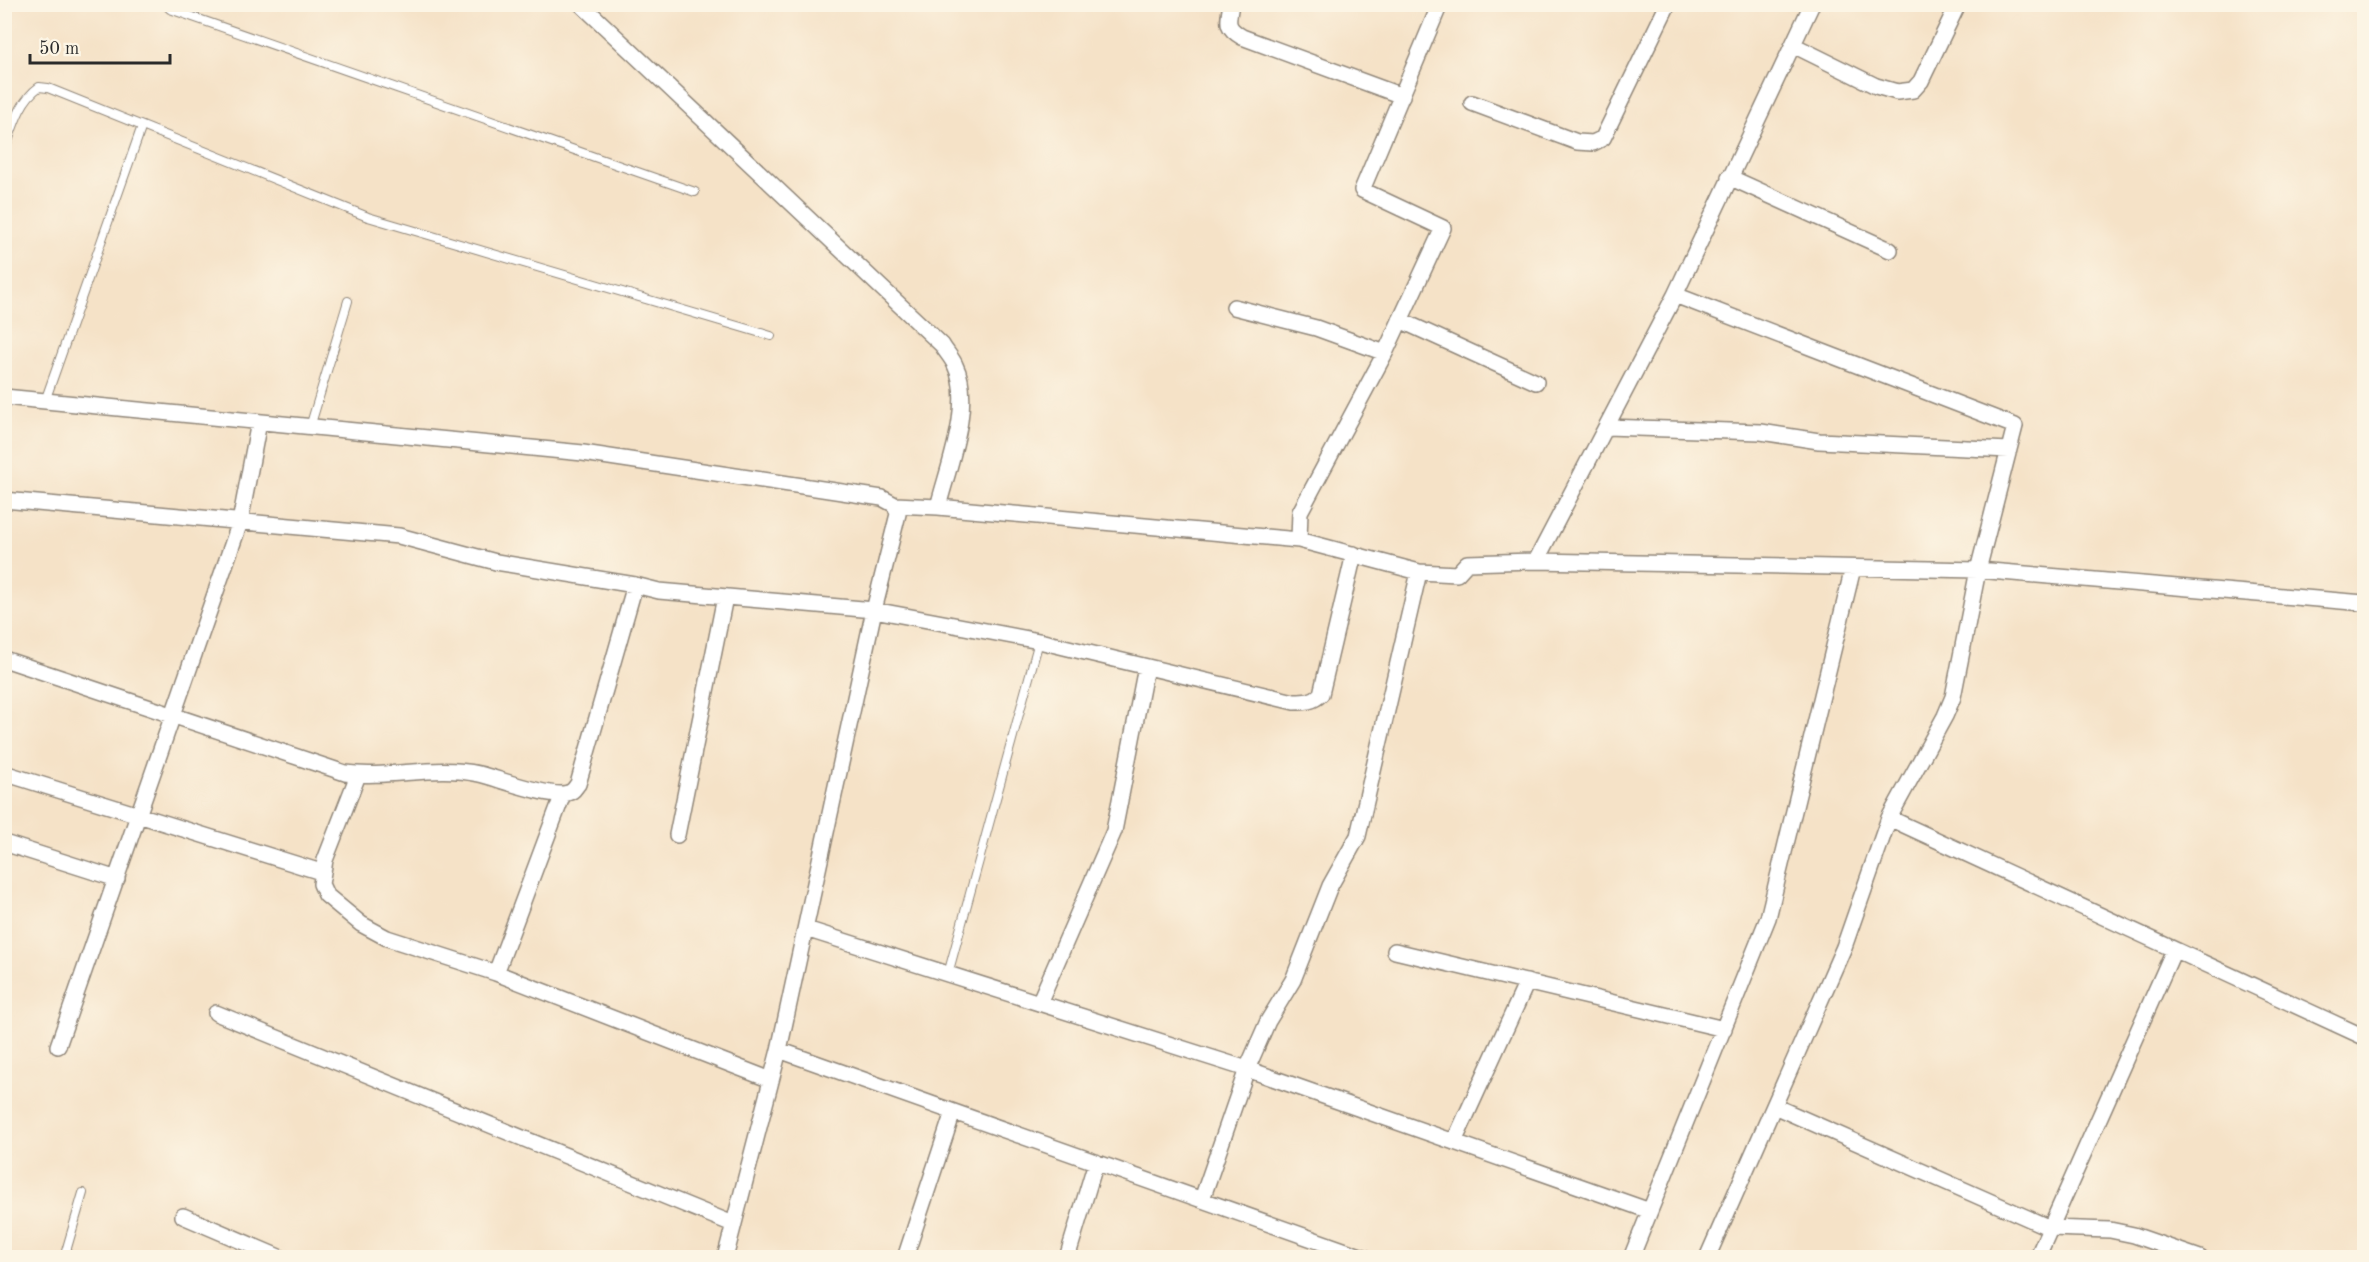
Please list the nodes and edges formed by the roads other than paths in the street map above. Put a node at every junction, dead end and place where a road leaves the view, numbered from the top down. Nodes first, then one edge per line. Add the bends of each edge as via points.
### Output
1 (165, 4) edge
2 (581, 4) edge
3 (1231, 4) edge
4 (1440, 4) edge
5 (1668, 4) edge
6 (1812, 4) edge
7 (1958, 4) edge
8 (1793, 45) junction
9 (1402, 96) junction
10 (1472, 103) dead end
11 (142, 126) junction
12 (4, 152) edge
13 (1729, 177) junction
14 (695, 192) dead end
15 (1890, 250) dead end
16 (1675, 295) junction
17 (348, 301) dead end
18 (1234, 307) dead end
19 (1401, 320) junction
20 (771, 336) dead end
21 (1385, 353) junction
22 (1536, 382) dead end
23 (4, 398) edge
24 (45, 401) junction
25 (259, 422) junction
26 (310, 427) junction
27 (1606, 427) junction
28 (2009, 450) junction
29 (4, 500) edge
30 (895, 505) junction
31 (938, 507) junction
32 (240, 522) junction
33 (1299, 540) junction
34 (1354, 554) junction
35 (1536, 561) junction
36 (1853, 568) junction
37 (1978, 570) junction
38 (1419, 572) junction
39 (635, 585) junction
40 (724, 597) junction
41 (2364, 603) edge
42 (874, 610) junction
43 (1039, 641) junction
44 (4, 659) edge
45 (1146, 667) junction
46 (173, 717) junction
47 (4, 773) edge
48 (358, 775) junction
49 (562, 794) junction
50 (139, 816) junction
51 (1889, 818) junction
52 (677, 835) dead end
53 (4, 843) edge
54 (321, 872) junction
55 (117, 879) junction
56 (806, 929) junction
57 (2174, 950) junction
58 (1395, 951) dead end
59 (496, 973) junction
60 (948, 974) junction
61 (1527, 982) junction
62 (1039, 1003) junction
63 (216, 1013) dead end
64 (1724, 1029) junction
65 (2364, 1037) edge
66 (58, 1046) dead end
67 (779, 1050) junction
68 (1247, 1069) junction
69 (771, 1080) junction
70 (1774, 1106) junction
71 (953, 1112) junction
72 (1454, 1142) junction
73 (1096, 1162) junction
74 (83, 1193) dead end
75 (1202, 1199) junction
76 (1650, 1210) junction
77 (183, 1216) dead end
78 (733, 1224) junction
79 (2050, 1228) junction
80 (64, 1257) edge
81 (281, 1257) edge
82 (725, 1257) edge
83 (906, 1257) edge
84 (1067, 1257) edge
85 (1366, 1257) edge
86 (1631, 1257) edge
87 (1707, 1257) edge
88 (2037, 1257) edge
89 (2200, 1257) edge

1 - 14 lane via 170,9
2 - 31 street via 942,345 955,365 963,394
3 - 9 street via 1228,22 1242,37
4 - 9 street
5 - 10 street via 1603,138 1593,143 1577,142
6 - 8 street
7 - 8 street via 1922,81 1913,90 1897,92 1876,86
8 - 13 street
9 - 19 street via 1362,190 1443,228
11 - 12 lane via 39,87 22,103
11 - 20 lane via 368,217
11 - 24 lane
13 - 15 street
13 - 16 street
16 - 27 street
16 - 28 street via 2015,426
17 - 26 lane
18 - 21 street via 1316,328
19 - 21 street
19 - 22 street
21 - 33 street via 1300,512
23 - 24 street
24 - 25 street
25 - 26 street
25 - 32 street
26 - 30 street via 583,453 882,498
27 - 28 street via 1761,432 1820,441
27 - 35 street
28 - 37 street
29 - 32 street
30 - 31 street
30 - 42 street via 898,514
31 - 33 street
32 - 39 street via 399,536 496,562
32 - 46 street
33 - 34 street
34 - 38 street
34 - 45 street via 1321,694 1316,699 1294,702
35 - 36 street
35 - 38 street via 1467,563 1457,574
36 - 37 street
36 - 64 street via 1776,891 1760,942
37 - 41 street
37 - 51 street via 1953,697
38 - 68 street via 1358,836 1330,886 1293,980 1268,1021
39 - 40 street
39 - 49 street via 578,784
40 - 42 street
40 - 52 street
42 - 43 street
42 - 56 street
43 - 45 street
43 - 60 lane
44 - 46 street
45 - 62 street via 1114,831
46 - 48 street
46 - 50 street
47 - 50 street
48 - 49 street via 466,771
48 - 54 street
49 - 59 street
50 - 54 street
50 - 55 street
51 - 57 street
51 - 70 street via 1844,947
53 - 55 street
54 - 59 street via 326,895 374,932
55 - 66 street
56 - 60 street
56 - 67 street
57 - 65 street
57 - 79 street
58 - 61 street
59 - 69 street
60 - 62 street
61 - 64 street
61 - 72 street
62 - 68 street
63 - 78 street
64 - 76 street
67 - 69 street
67 - 71 street
68 - 72 street
68 - 75 street
69 - 78 street
70 - 79 street
70 - 87 street
71 - 73 street
71 - 83 street
72 - 76 street
73 - 75 street
73 - 84 street
74 - 80 lane
75 - 85 street
76 - 86 street
77 - 81 street
78 - 82 street
79 - 88 street
79 - 89 street via 2110,1230

